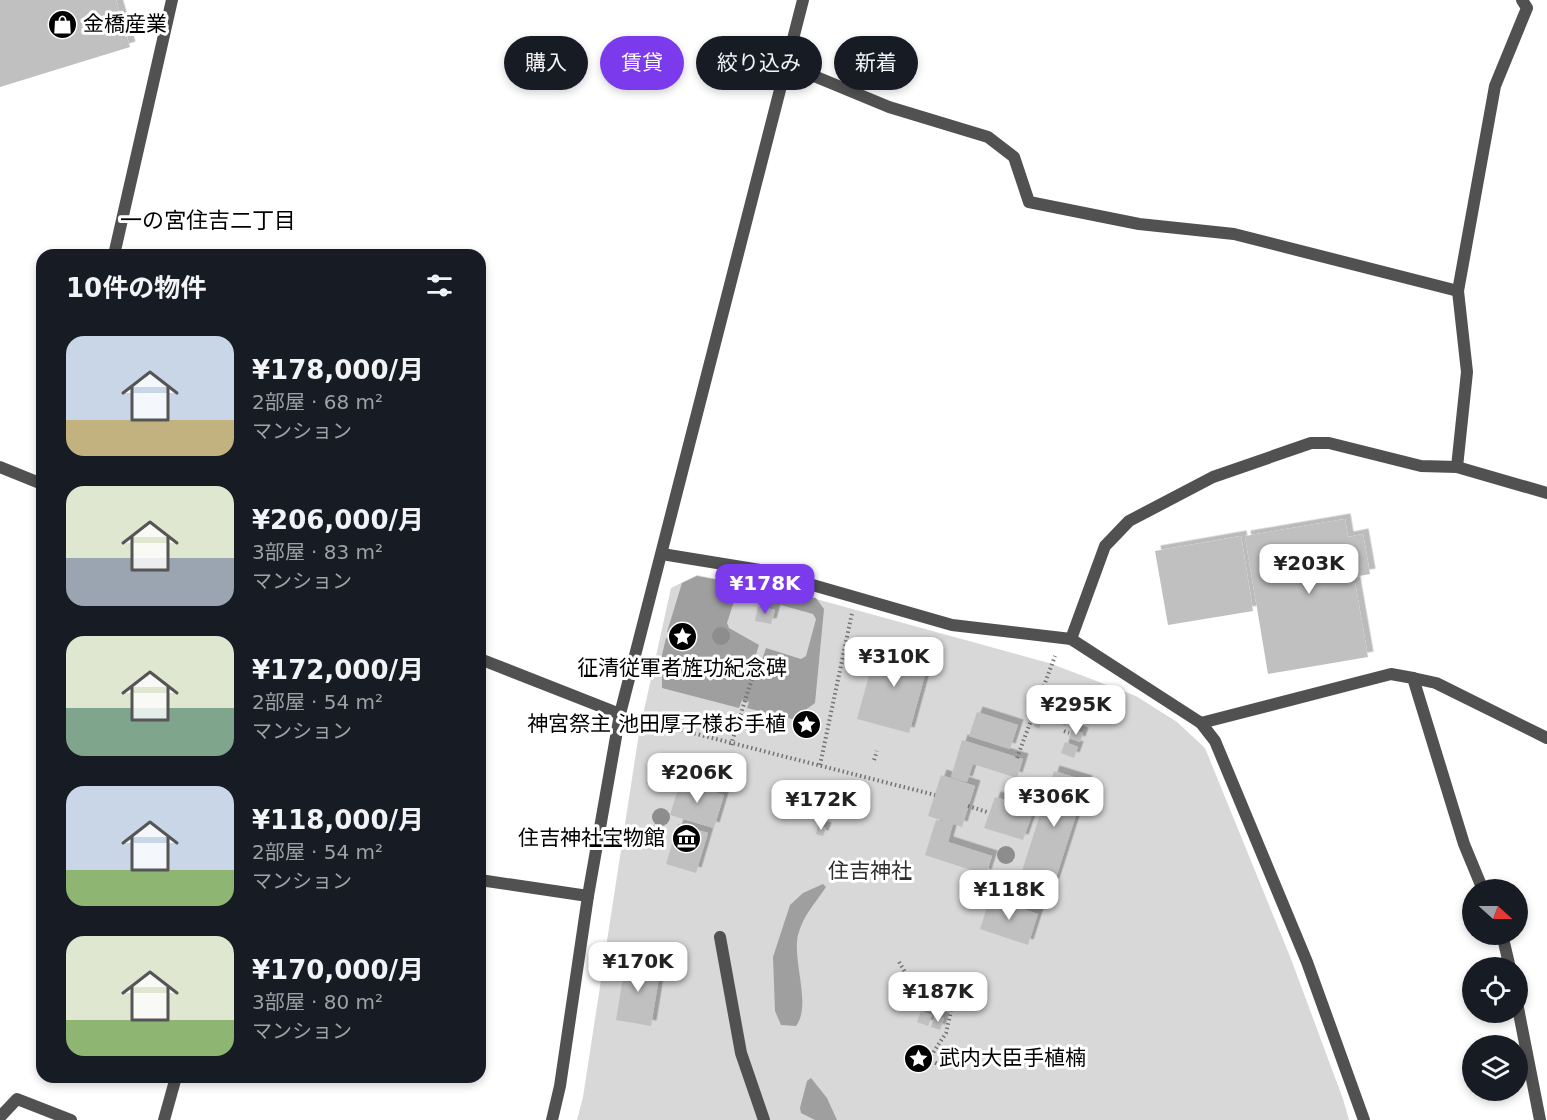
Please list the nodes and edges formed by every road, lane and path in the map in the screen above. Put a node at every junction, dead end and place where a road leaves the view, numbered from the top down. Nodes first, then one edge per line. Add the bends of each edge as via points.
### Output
1 (172, 0) edge
2 (803, 0) edge
3 (1522, 0) edge
4 (793, 36) edge
5 (822, 79) edge
6 (778, 90) edge
7 (115, 249) edge
8 (1458, 291) junction
9 (0, 467) edge
10 (1457, 467) junction
11 (36, 482) edge
12 (1547, 493) edge
13 (662, 554) junction
14 (855, 598) junction
15 (1071, 639) junction
16 (486, 661) edge
17 (756, 666) dead end
18 (1047, 678) dead end
19 (1413, 678) junction
20 (620, 714) junction
21 (642, 720) dead end
22 (1200, 723) junction
23 (1064, 731) dead end
24 (1069, 733) dead end
25 (1547, 738) edge
26 (731, 745) junction
27 (877, 751) dead end
28 (1017, 758) dead end
29 (874, 760) dead end
30 (820, 765) junction
31 (935, 795) dead end
32 (968, 806) dead end
33 (987, 812) dead end
34 (1478, 879) edge
35 (486, 881) edge
36 (588, 896) junction
37 (720, 937) dead end
38 (899, 962) dead end
39 (936, 977) dead end
40 (951, 1011) dead end
41 (1521, 1023) edge
42 (943, 1066) dead end
43 (174, 1083) edge
44 (0, 1117) edge
45 (1362, 1119) edge
46 (71, 1120) edge
47 (164, 1120) edge
48 (552, 1120) edge
49 (764, 1120) edge
50 (1540, 1120) edge

1 - 7 street
2 - 4 street
3 - 8 street via 1527,8 1495,86
5 - 8 street via 889,107 988,137 1014,157 1029,202 1139,224 1234,234
6 - 13 street
8 - 10 street via 1467,372
9 - 11 street
10 - 12 street
10 - 15 street via 1421,466 1329,443 1311,443 1213,477 1129,521 1105,546
13 - 14 street via 760,570
13 - 20 street
14 - 15 street via 952,625
14 - 30 path
15 - 22 street
16 - 20 street
17 - 26 path
18 - 28 path
19 - 22 street via 1391,674
19 - 25 street via 1436,682
19 - 34 street
20 - 36 street
21 - 26 path
22 - 45 street via 1215,741 1307,963
23 - 24 path
26 - 30 path
27 - 29 path
30 - 31 path
32 - 33 path
35 - 36 street
36 - 48 street
37 - 49 street via 741,1053
38 - 39 path via 908,977
40 - 42 path via 946,1033 931,1059
41 - 50 street
43 - 47 street
44 - 46 street via 16,1098

